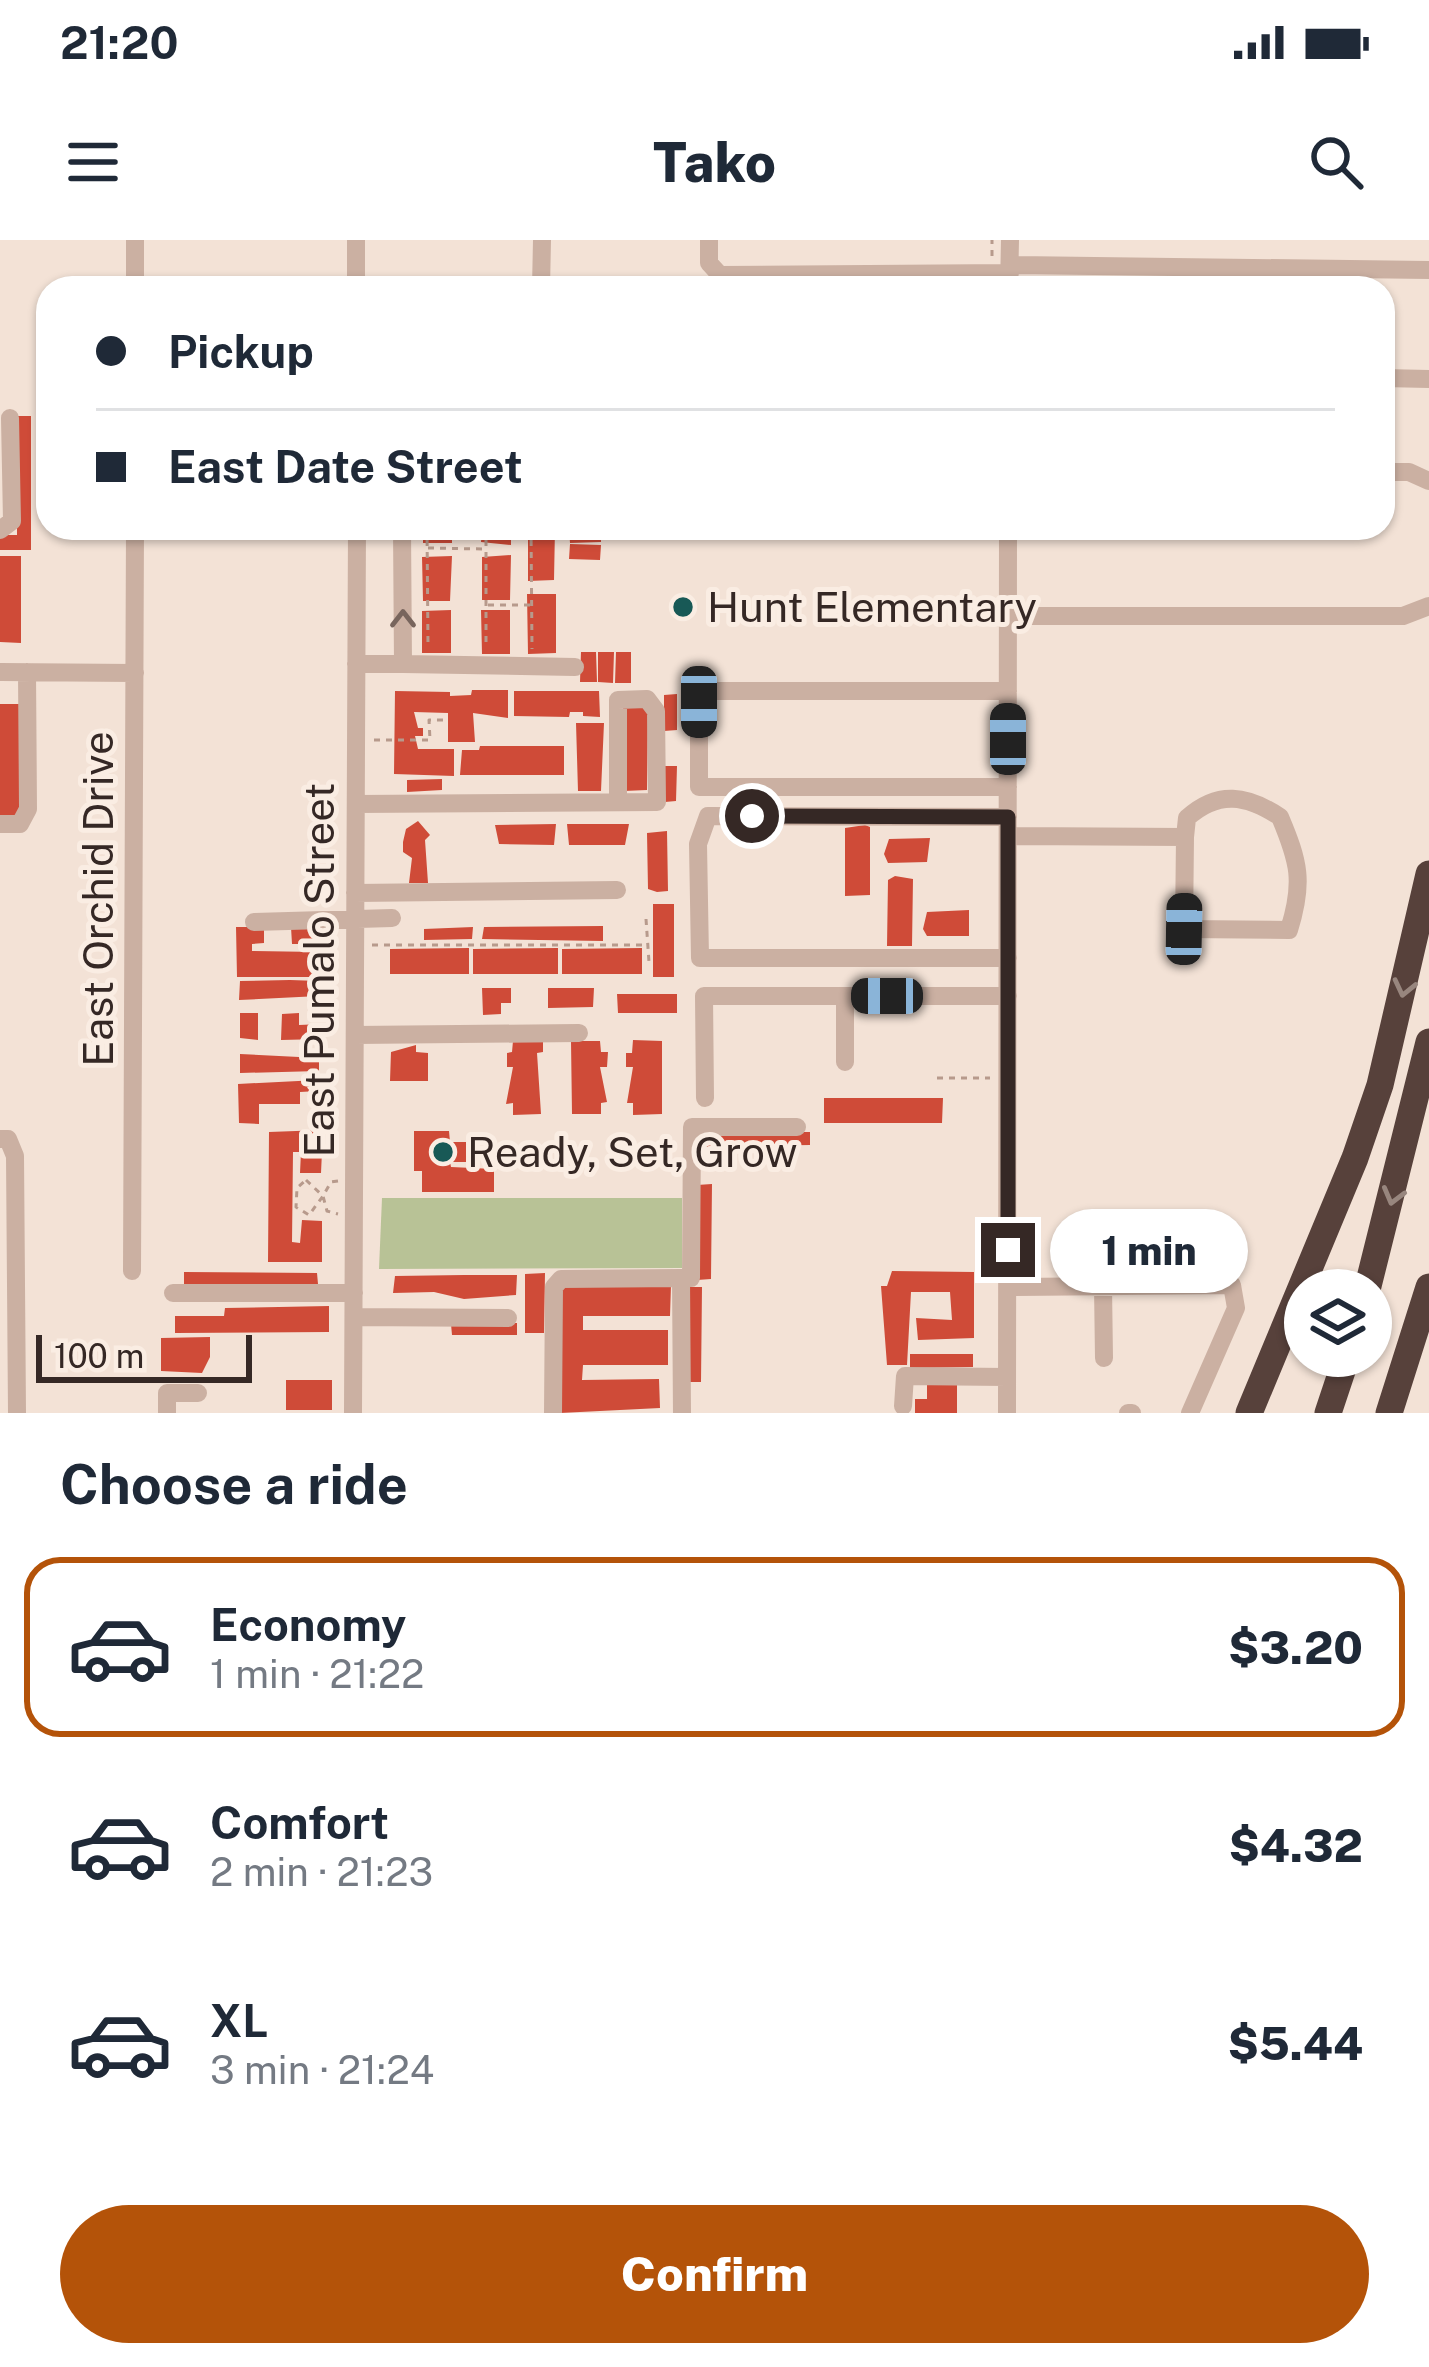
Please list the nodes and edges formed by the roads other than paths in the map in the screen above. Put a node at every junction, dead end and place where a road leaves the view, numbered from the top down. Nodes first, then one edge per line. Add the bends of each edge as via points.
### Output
1 (135, 240) edge
2 (356, 240) edge
3 (542, 240) edge
4 (709, 240) edge
5 (1010, 240) edge
6 (1139, 267) junction
7 (1429, 270) edge
8 (135, 276) edge
9 (356, 276) edge
10 (541, 276) edge
11 (1010, 276) edge
12 (1143, 276) edge
13 (1278, 276) edge
14 (1359, 276) edge
15 (1395, 379) edge
16 (1429, 380) edge
17 (10, 418) dead end
18 (1395, 472) edge
19 (1429, 481) edge
20 (0, 530) edge
21 (135, 540) edge
22 (357, 540) edge
23 (402, 540) edge
24 (1008, 540) edge
25 (1428, 608) edge
26 (1009, 616) junction
27 (356, 664) junction
28 (403, 664) junction
29 (574, 667) dead end
30 (0, 672) edge
31 (27, 672) junction
32 (135, 673) junction
33 (1008, 691) junction
34 (1008, 787) junction
35 (618, 802) junction
36 (356, 804) junction
37 (0, 824) edge
38 (1008, 826) junction
39 (1185, 837) junction
40 (1429, 874) edge
41 (617, 890) dead end
42 (355, 892) junction
43 (355, 918) junction
44 (392, 918) dead end
45 (254, 922) dead end
46 (1008, 958) junction
47 (845, 996) junction
48 (1008, 996) junction
49 (579, 1033) dead end
50 (355, 1035) junction
51 (1429, 1042) edge
52 (845, 1062) dead end
53 (705, 1098) dead end
54 (797, 1127) dead end
55 (0, 1139) edge
56 (1372, 1269) edge
57 (132, 1271) dead end
58 (682, 1278) junction
59 (1103, 1286) junction
60 (1008, 1287) junction
61 (1429, 1287) edge
62 (354, 1293) junction
63 (173, 1294) dead end
64 (354, 1317) junction
65 (508, 1318) dead end
66 (1104, 1358) dead end
67 (1007, 1377) junction
68 (1340, 1377) edge
69 (198, 1394) dead end
70 (903, 1406) dead end
71 (17, 1413) edge
72 (167, 1413) edge
73 (353, 1413) edge
74 (554, 1413) edge
75 (682, 1413) edge
76 (1007, 1413) edge
77 (1190, 1413) edge
78 (1249, 1413) edge
79 (1328, 1413) edge
80 (1389, 1413) edge

1 - 8 street
2 - 9 street
3 - 10 street
4 - 11 street via 709,262 720,274
5 - 11 street
6 - 11 street
6 - 12 street
6 - 13 street
7 - 14 street
15 - 16 street
17 - 20 street via 12,520
18 - 19 street
21 - 32 street, East Orchid Drive
22 - 27 street, East Pumalo Street
28 -> 23 street
24 - 26 street
25 - 26 street via 1403,616
26 - 33 street
27 - 28 street
27 - 36 street, East Pumalo Street
28 - 29 street
30 - 31 street
31 - 32 street
31 - 37 street via 28,809 20,824
32 - 57 street, East Orchid Drive
33 - 34 street
33 - 34 street via 706,691 699,702 699,787 707,791
34 - 38 street
35 - 35 street via 657,802 656,711 647,699 618,700
35 - 36 street
36 - 42 street, East Pumalo Street
38 - 39 street
38 - 46 street
38 - 46 street via 708,816 698,844 700,958
39 - 39 street via 1184,929 1288,930 1300,892 1280,817 1238,796 1222,799 1187,818
40 -> 78 highway via 1355,1158
41 - 42 street
42 - 43 street, East Pumalo Street
43 - 44 street
43 - 45 street
43 - 50 street, East Pumalo Street
46 - 48 street
47 - 48 street
47 - 52 street
47 - 53 street via 704,996
48 - 60 street
49 - 50 street
50 - 62 street, East Pumalo Street
51 -> 56 highway
54 - 58 street via 692,1127 691,1278
55 - 71 street via 15,1156
58 - 74 street via 561,1279 554,1288
58 - 75 street
59 - 60 street
59 - 66 street
59 - 77 street via 1232,1286 1236,1308
60 - 67 street
61 - 80 highway
62 - 63 street
62 - 64 street, East Pumalo Street
64 - 65 street
64 - 73 street, East Pumalo Street
67 - 70 street via 904,1376
67 - 76 street
68 - 79 highway
69 - 72 street via 167,1393

